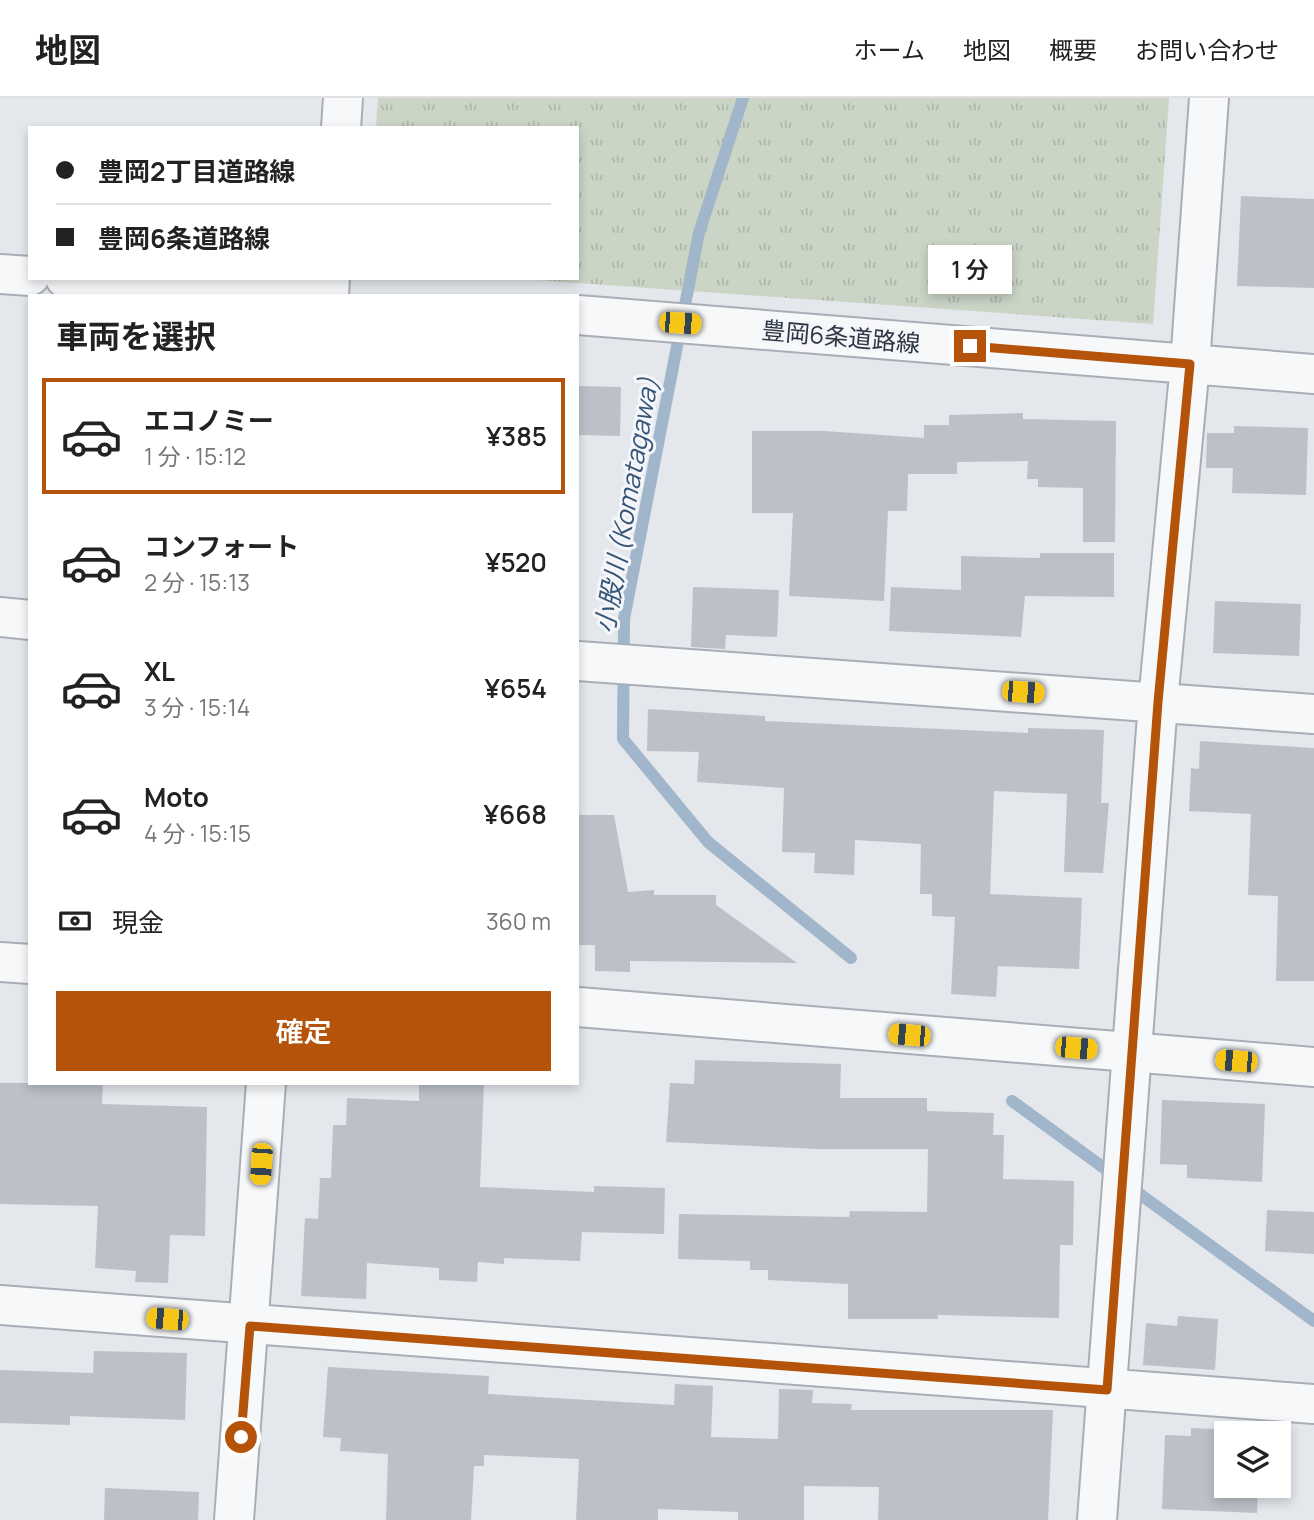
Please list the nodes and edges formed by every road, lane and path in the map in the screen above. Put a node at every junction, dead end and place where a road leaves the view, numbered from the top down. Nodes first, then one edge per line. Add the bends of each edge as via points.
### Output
1 (343, 98) edge
2 (1209, 98) edge
3 (341, 126) edge
4 (0, 274) edge
5 (28, 276) edge
6 (92, 280) edge
7 (280, 294) edge
8 (579, 315) edge
9 (1190, 364) junction
10 (1314, 374) edge
11 (0, 617) edge
12 (28, 620) edge
13 (586, 661) edge
14 (1158, 702) junction
15 (1314, 714) edge
16 (0, 962) edge
17 (28, 964) edge
18 (579, 1007) edge
19 (1131, 1053) junction
20 (1314, 1067) edge
21 (266, 1085) edge
22 (0, 1305) edge
23 (250, 1326) junction
24 (1107, 1390) junction
25 (1314, 1404) edge
26 (234, 1520) edge
27 (1097, 1520) edge

1 - 3 street
2 - 9 street
4 - 5 street
6 - 7 street
8 - 9 street, 豊岡6条道路線
9 - 10 street, 豊岡6条道路線
9 - 14 street
11 - 12 street
13 - 14 street
14 - 15 street
14 - 19 street
16 - 17 street
18 - 19 street
19 - 20 street
19 - 24 street
21 - 23 street
22 - 23 street
23 - 24 street
23 - 26 street
24 - 25 street
24 - 27 street

